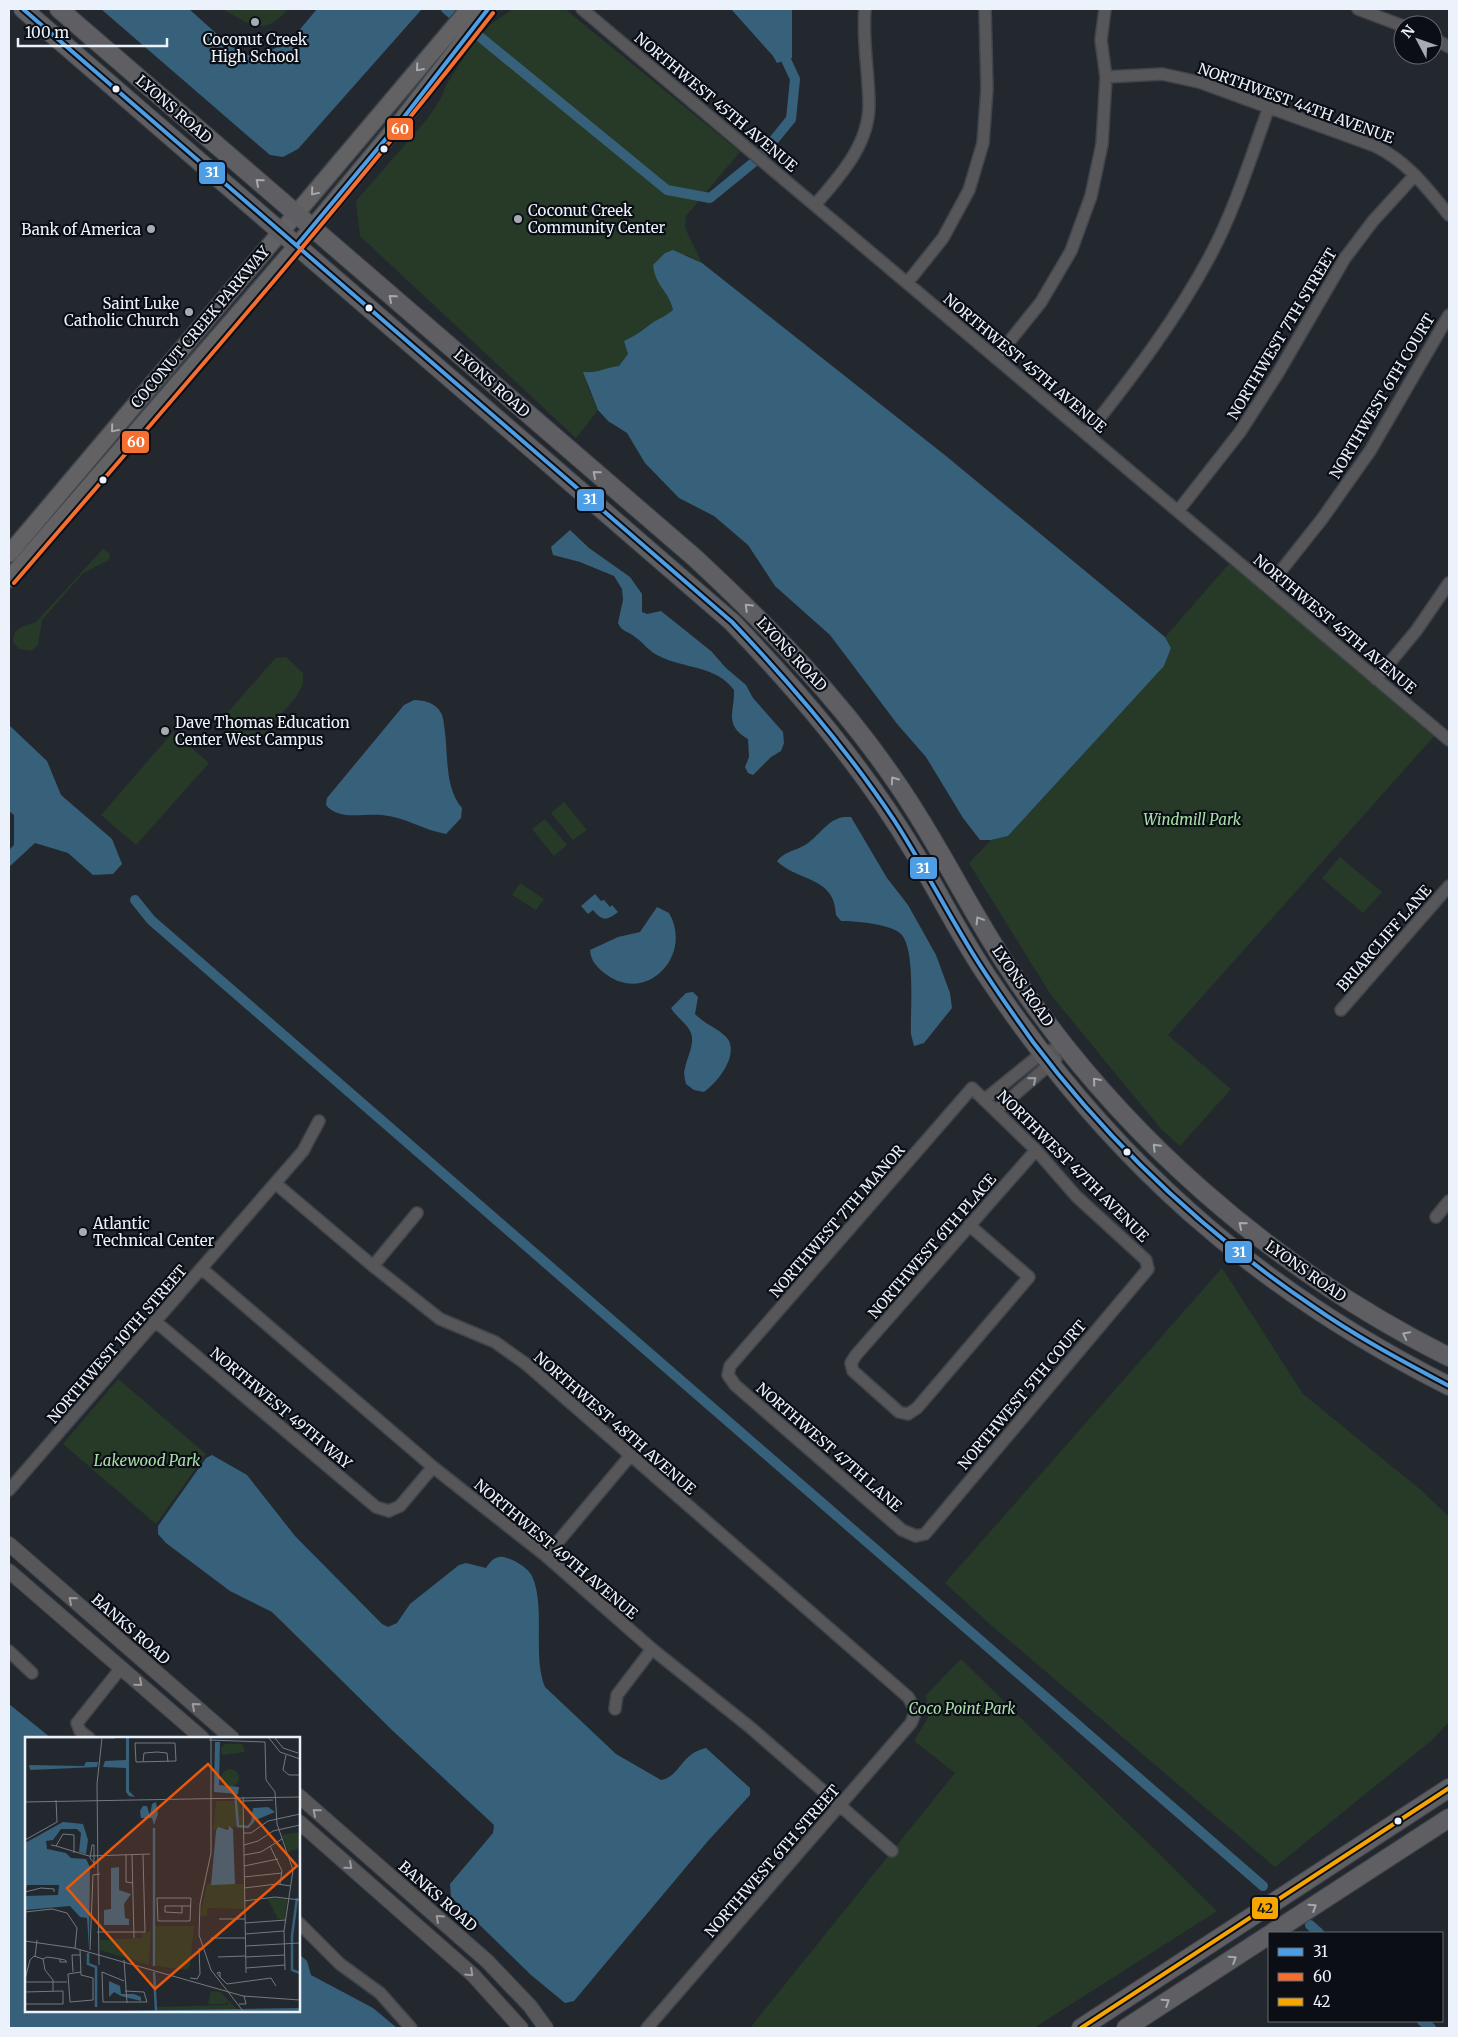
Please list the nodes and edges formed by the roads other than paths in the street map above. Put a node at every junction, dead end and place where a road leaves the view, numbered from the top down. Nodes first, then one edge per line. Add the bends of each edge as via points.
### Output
1 (23, 9) edge
2 (59, 9) edge
3 (582, 9) edge
4 (865, 9) edge
5 (985, 9) edge
6 (1105, 9) edge
7 (1358, 9) edge
8 (481, 10) edge
9 (1393, 22) edge
10 (457, 36) junction
11 (1106, 77) junction
12 (1269, 107) junction
13 (1415, 175) junction
14 (815, 205) junction
15 (295, 214) junction
16 (1449, 215) edge
17 (312, 228) junction
18 (281, 231) junction
19 (297, 245) junction
20 (907, 283) junction
21 (1449, 315) edge
22 (996, 358) junction
23 (1087, 434) junction
24 (1178, 511) junction
25 (9, 554) edge
26 (9, 579) edge
27 (1449, 583) edge
28 (1268, 587) junction
29 (1376, 679) junction
30 (1449, 740) edge
31 (1449, 886) edge
32 (1341, 1010) dead end
33 (1066, 1046) junction
34 (1046, 1059) junction
35 (972, 1088) joint
36 (984, 1100) junction
37 (997, 1110) junction
38 (319, 1121) dead end
39 (1036, 1150) junction
40 (275, 1183) junction
41 (1449, 1201) edge
42 (418, 1213) dead end
43 (1436, 1217) dead end
44 (969, 1225) junction
45 (373, 1266) junction
46 (202, 1269) junction
47 (1148, 1269) joint
48 (156, 1322) junction
49 (1343, 1328) junction
50 (1449, 1357) edge
51 (728, 1375) joint
52 (1449, 1386) edge
53 (1449, 1397) edge
54 (630, 1456) junction
55 (433, 1466) junction
56 (9, 1490) edge
57 (916, 1536) joint
58 (9, 1544) edge
59 (546, 1556) junction
60 (9, 1571) edge
61 (652, 1649) junction
62 (9, 1651) edge
63 (121, 1668) junction
64 (32, 1673) dead end
65 (615, 1709) dead end
66 (916, 1711) joint
67 (88, 1737) edge
68 (201, 1737) edge
69 (231, 1737) edge
70 (1449, 1788) edge
71 (300, 1797) edge
72 (840, 1806) junction
73 (1449, 1818) edge
74 (300, 1823) edge
75 (892, 1851) dead end
76 (1246, 1921) junction
77 (300, 1924) edge
78 (1275, 1932) edge
79 (1267, 1937) edge
80 (432, 1939) junction
81 (521, 1996) junction
82 (411, 2028) edge
83 (521, 2028) edge
84 (546, 2028) edge
85 (647, 2028) edge
86 (1081, 2028) edge
87 (1126, 2028) edge

1 - 18 main road, LYONS ROAD
15 -> 2 main road, LYONS ROAD
3 - 14 street, NORTHWEST 45TH AVENUE
4 - 14 street via 869,108 861,140 845,170
5 - 20 street via 987,89 983,143 969,190 943,238
6 - 11 street via 1102,40
7 - 9 street
8 - 10 main road, COCONUT CREEK PARKWAY
10 -> 15 main road, COCONUT CREEK PARKWAY
10 - 17 main road, COCONUT CREEK PARKWAY via 404,117
11 - 12 street, NORTHWEST 44TH AVENUE via 1162,74 1199,82
11 - 22 street via 1102,144 1091,196 1071,251 1042,302
12 - 13 street, NORTHWEST 44TH AVENUE via 1375,146 1395,156
12 - 23 street via 1211,255 1142,365
13 - 16 street, NORTHWEST 44TH AVENUE
13 - 24 street, NORTHWEST 7TH STREET via 1345,258 1240,432
14 - 20 street, NORTHWEST 45TH AVENUE
15 - 17 main road, LYONS ROAD
15 - 18 main road, COCONUT CREEK PARKWAY
17 - 19 main road, COCONUT CREEK PARKWAY
33 -> 17 main road, LYONS ROAD via 1010,970 896,781 799,659 695,558
18 - 19 main road, LYONS ROAD
18 -> 25 main road, COCONUT CREEK PARKWAY
19 - 26 main road, COCONUT CREEK PARKWAY
19 - 34 main road, LYONS ROAD via 679,575 732,622 775,667 834,736 874,790 914,851 987,976
20 - 22 street, NORTHWEST 45TH AVENUE
21 - 28 street, NORTHWEST 6TH COURT via 1370,450 1322,519
22 - 23 street, NORTHWEST 45TH AVENUE
23 - 24 street, NORTHWEST 45TH AVENUE
24 - 28 street, NORTHWEST 45TH AVENUE
27 - 29 street via 1416,631
28 - 29 street, NORTHWEST 45TH AVENUE
29 - 30 street, NORTHWEST 45TH AVENUE
31 - 32 street, BRIARCLIFF LANE
33 - 34 street
50 -> 33 main road, LYONS ROAD via 1399,1332 1331,1290 1258,1238 1172,1163 1125,1116
34 - 36 street
37 -> 34 street
34 - 49 main road, LYONS ROAD via 1103,1128 1196,1219 1264,1274
35 - 36 street, NORTHWEST 47TH AVENUE
35 - 51 street, NORTHWEST 7TH MANOR via 730,1366
36 - 37 street, NORTHWEST 47TH AVENUE
37 - 39 street, NORTHWEST 47TH AVENUE
38 - 40 street, NORTHWEST 10TH STREET via 304,1151
39 - 44 street, NORTHWEST 6TH PLACE
39 - 47 street, NORTHWEST 47TH AVENUE via 1076,1196 1146,1260
40 - 45 street, NORTHWEST 48TH AVENUE
40 - 46 street, NORTHWEST 10TH STREET
41 - 43 street
42 - 45 street
44 - 44 street, NORTHWEST 6TH PLACE via 1029,1277 917,1408 908,1414 899,1412 853,1371 851,1363
45 - 54 street, NORTHWEST 48TH AVENUE via 440,1319 495,1342 526,1364
46 - 48 street, NORTHWEST 10TH STREET
46 - 55 street, NORTHWEST 49TH AVENUE
47 - 57 street, NORTHWEST 5TH COURT via 925,1534
48 - 55 street, NORTHWEST 49TH WAY via 376,1507 389,1511 400,1506
48 - 56 street, NORTHWEST 10TH STREET
49 - 52 main road, LYONS ROAD
49 - 53 main road via 1362,1354
51 - 57 street, NORTHWEST 47TH LANE via 734,1385 902,1530
54 - 59 street
54 - 66 street, NORTHWEST 48TH AVENUE via 908,1697
55 - 59 street, NORTHWEST 49TH AVENUE
69 -> 58 street, BANKS ROAD
59 - 61 street, NORTHWEST 49TH AVENUE
60 - 63 street
61 - 65 street via 617,1695
61 - 72 street, NORTHWEST 49TH AVENUE via 751,1728
62 - 64 street
63 - 67 street via 77,1723
63 -> 68 street
66 - 72 street, NORTHWEST 6TH STREET via 912,1723
70 - 76 main road
81 -> 71 street, BANKS ROAD via 473,1948
72 - 75 street, NORTHWEST 49TH AVENUE
72 - 85 street, NORTHWEST 6TH STREET
78 -> 73 main road
74 -> 80 street
76 - 79 main road
76 - 86 main road
77 - 82 street via 340,1964 380,1993
87 -> 79 main road
80 - 81 street via 445,1935 495,1979
80 -> 83 street via 473,1975
81 - 84 street, BANKS ROAD

